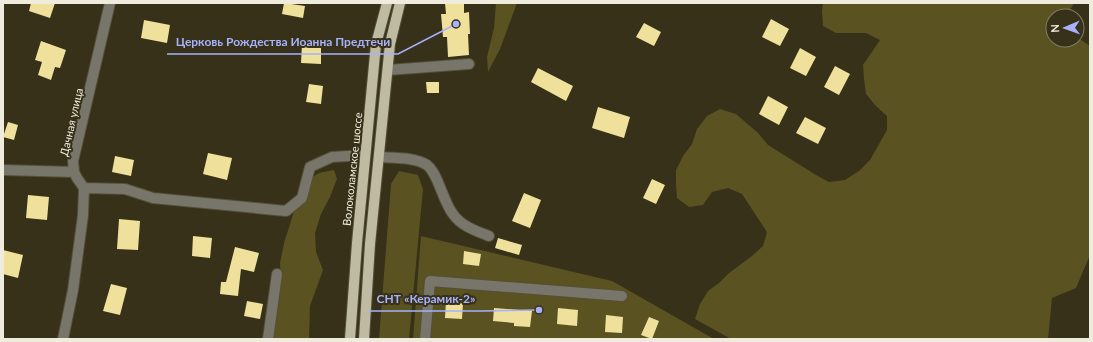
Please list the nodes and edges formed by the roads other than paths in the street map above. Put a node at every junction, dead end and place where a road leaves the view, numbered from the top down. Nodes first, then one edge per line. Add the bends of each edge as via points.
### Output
1 (110, 3) edge
2 (387, 3) edge
3 (400, 3) edge
4 (469, 64) dead end
5 (388, 70) junction
6 (366, 155) junction
7 (379, 157) junction
8 (3, 170) edge
9 (74, 172) junction
10 (84, 188) junction
11 (489, 236) dead end
12 (277, 274) dead end
13 (622, 296) dead end
14 (63, 339) edge
15 (268, 339) edge
16 (350, 339) edge
17 (364, 339) edge
18 (425, 339) edge

1 - 9 street, Дачная улица via 73,161
2 - 6 main road, Волоколамское шоссе via 376,44
3 - 5 main road via 390,44
4 - 5 street
5 - 7 main road
6 - 10 street via 332,157 310,167 302,198 286,211 153,198 125,189
6 - 16 main road, Волоколамское шоссе
7 - 11 street via 409,159 428,166 453,215 466,226
7 - 17 main road
8 - 9 street
9 - 10 street, Дачная улица
10 - 14 street via 73,290
12 - 15 street
13 - 18 street via 430,282

